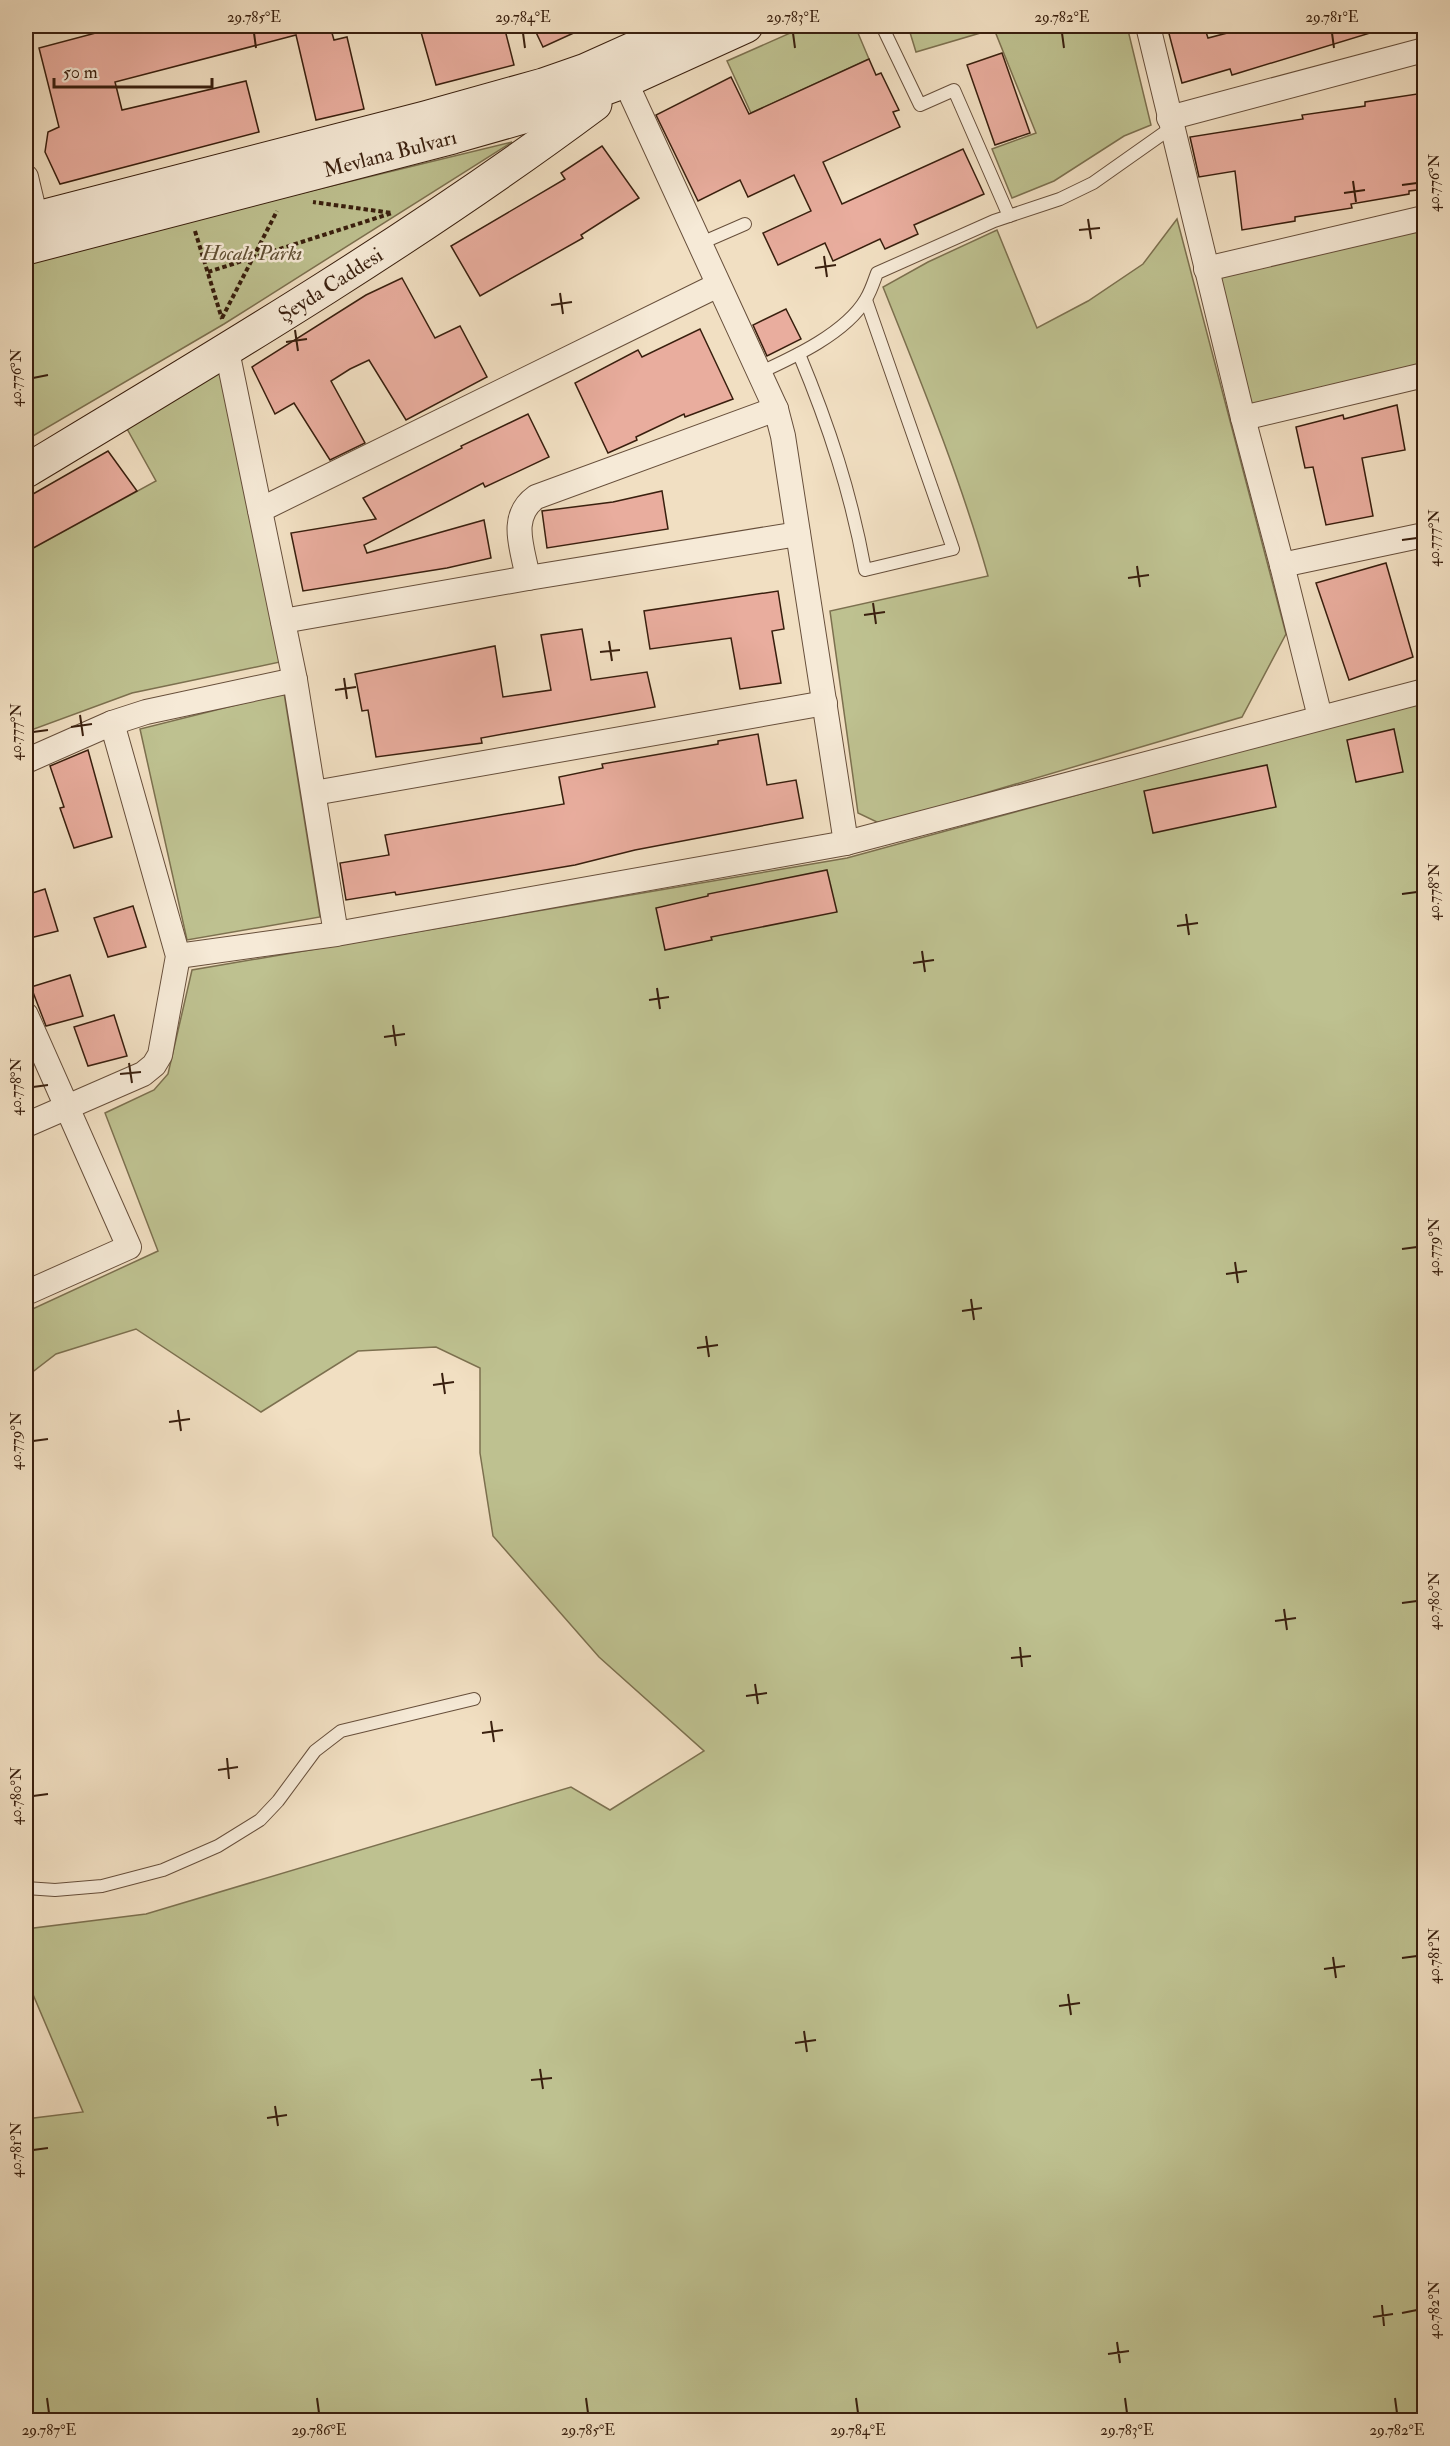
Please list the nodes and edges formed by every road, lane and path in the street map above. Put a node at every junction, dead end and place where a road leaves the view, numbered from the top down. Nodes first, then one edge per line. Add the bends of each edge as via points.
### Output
1 (684, 26) edge
2 (746, 26) edge
3 (882, 26) edge
4 (1148, 26) edge
5 (1425, 50) edge
6 (620, 70) junction
7 (1170, 123) junction
8 (26, 177) edge
9 (306, 201) dead end
10 (188, 206) junction
11 (279, 208) dead end
12 (1009, 216) junction
13 (1425, 218) edge
14 (745, 224) dead end
15 (29, 229) edge
16 (699, 244) junction
17 (253, 258) junction
18 (1206, 269) junction
19 (208, 273) junction
20 (718, 285) junction
21 (866, 300) junction
22 (227, 339) junction
23 (799, 354) junction
24 (759, 373) junction
25 (1425, 375) edge
26 (776, 409) junction
27 (1243, 418) junction
28 (26, 471) edge
29 (260, 510) junction
30 (798, 534) junction
31 (1425, 535) edge
32 (1282, 565) junction
33 (528, 578) junction
34 (283, 621) junction
35 (295, 680) junction
36 (1425, 691) edge
37 (825, 703) junction
38 (1320, 717) junction
39 (112, 723) junction
40 (26, 761) edge
41 (314, 793) junction
42 (846, 843) junction
43 (336, 934) junction
44 (178, 956) junction
45 (26, 1015) edge
46 (67, 1106) junction
47 (26, 1125) edge
48 (26, 1293) edge
49 (474, 1699) dead end
50 (26, 1887) edge

1 - 6 street, Mevlana Bulvarı
2 - 6 street, Mevlana Bulvarı
3 - 12 lane via 920,105 954,90
4 - 7 street
5 - 7 street
6 - 10 street, Mevlana Bulvarı via 547,110
6 - 15 street, Mevlana Bulvarı via 543,85
6 - 16 street
6 - 22 street, Şeyda Caddesi via 514,164
7 - 12 lane via 1093,183
7 - 18 street
8 - 15 street
9 - 17 path via 392,213
10 - 15 street, Mevlana Bulvarı
10 - 19 path
11 - 17 path
12 - 21 lane via 877,273
13 - 18 street
14 - 16 lane
16 - 20 street
17 - 19 path
17 - 22 path
18 - 27 street
19 - 22 path
20 - 24 street
20 - 29 street
21 - 23 lane via 851,317
21 - 23 lane via 953,549 866,570 840,459
22 - 28 street, Şeyda Caddesi
22 - 29 street
23 - 24 lane
24 - 26 street
25 - 27 street
26 - 30 street
26 - 33 street via 536,497 520,514
27 - 32 street
29 - 34 street
30 - 33 street
30 - 37 street
31 - 32 street
32 - 38 street
33 - 34 street
34 - 35 street
35 - 39 street
35 - 41 street
36 - 38 street
37 - 41 street
37 - 42 street
38 - 42 street
39 - 40 street
39 - 44 street
41 - 43 street
42 - 43 street
43 - 44 street
44 - 46 street via 160,1055 154,1065 143,1074
45 - 46 street
46 - 47 street
46 - 48 street via 129,1247
49 - 50 lane via 341,1731 315,1751 260,1820 218,1846 163,1870 102,1886 55,1890

